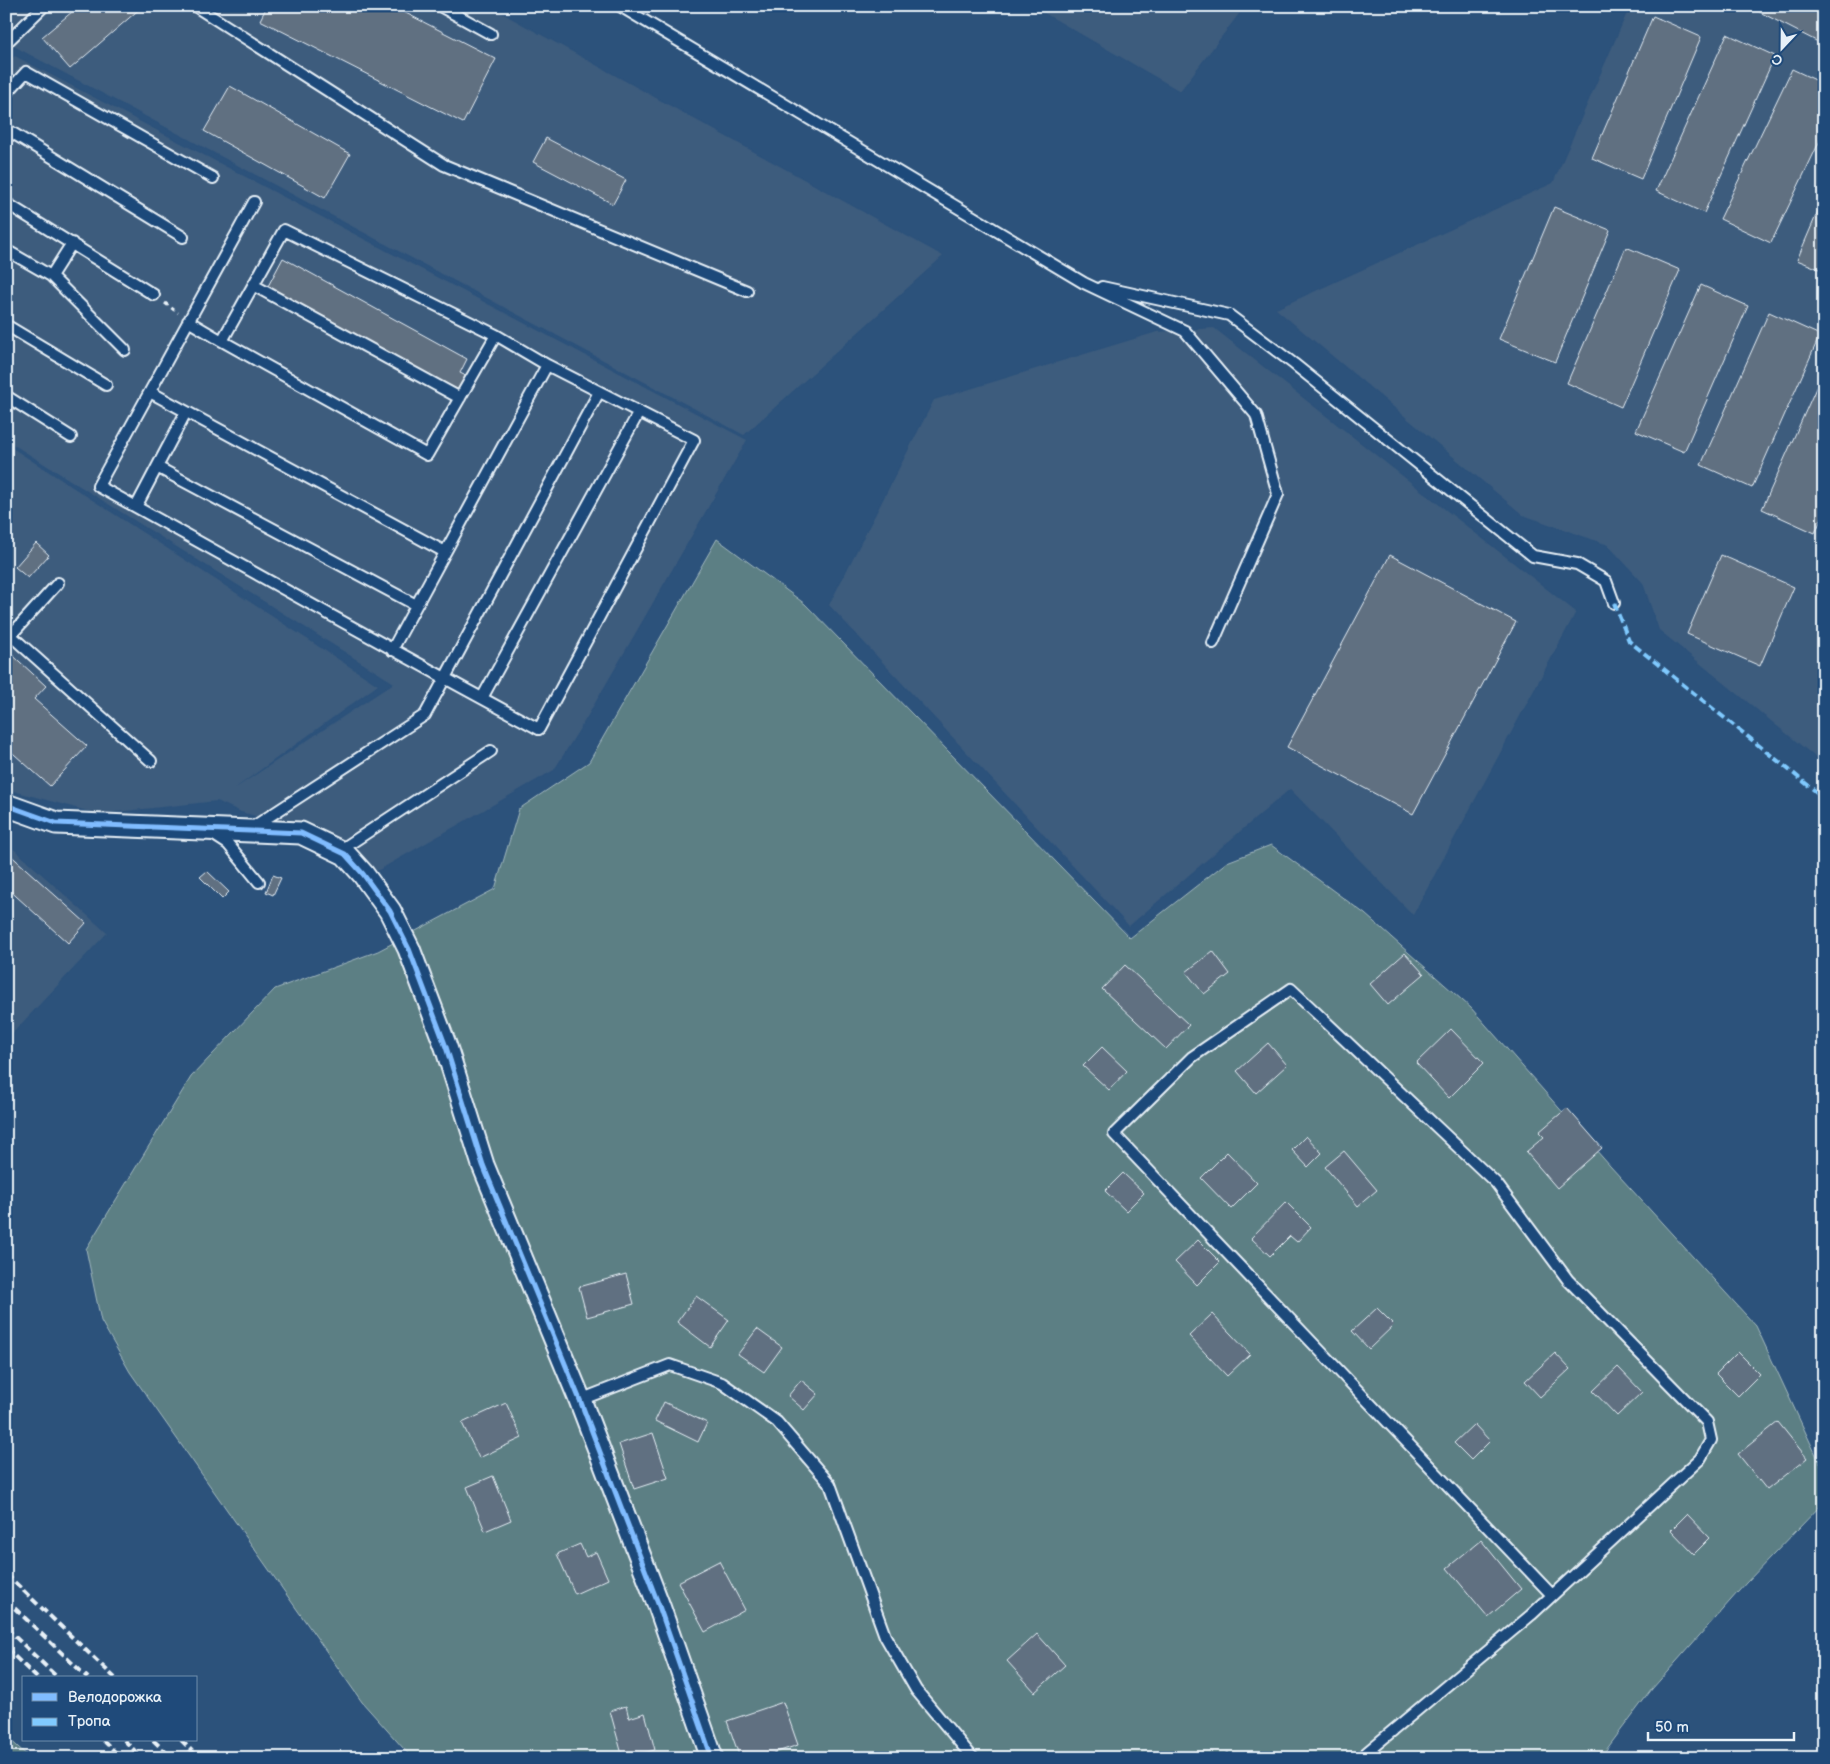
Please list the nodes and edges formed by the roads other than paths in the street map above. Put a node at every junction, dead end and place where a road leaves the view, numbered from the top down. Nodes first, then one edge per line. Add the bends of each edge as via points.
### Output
1 (44, 6) edge
2 (195, 6) edge
3 (440, 6) edge
4 (620, 6) edge
5 (490, 34) dead end
6 (6, 43) edge
7 (6, 94) edge
8 (6, 130) edge
9 (213, 178) dead end
10 (6, 202) edge
11 (254, 202) dead end
12 (183, 237) dead end
13 (72, 244) junction
14 (6, 250) edge
15 (51, 276) junction
16 (1084, 283) junction
17 (253, 284) junction
18 (747, 291) dead end
19 (154, 295) road end
20 (188, 322) junction
21 (6, 325) edge
22 (496, 335) junction
23 (222, 341) junction
24 (125, 350) dead end
25 (547, 365) junction
26 (106, 385) dead end
27 (150, 392) junction
28 (599, 392) junction
29 (6, 396) edge
30 (460, 398) junction
31 (186, 412) junction
32 (639, 412) junction
33 (71, 437) dead end
34 (156, 467) junction
35 (136, 507) junction
36 (445, 552) junction
37 (58, 583) dead end
38 (1614, 603) dead end
39 (416, 605) junction
40 (8, 633) edge
41 (1213, 643) dead end
42 (392, 650) junction
43 (445, 679) junction
44 (482, 698) junction
45 (491, 751) dead end
46 (151, 761) dead end
47 (6, 805) edge
48 (206, 830) junction
49 (246, 832) junction
50 (338, 851) junction
51 (259, 882) dead end
52 (580, 1400) junction
53 (1552, 1595) junction
54 (712, 1758) edge
55 (973, 1758) edge
56 (1360, 1758) edge

1 - 6 lane
2 - 18 lane via 444,165
3 - 5 lane
4 - 16 lane
7 - 9 lane via 26,72
8 - 12 lane
10 - 13 lane
11 - 20 lane
13 - 15 lane
13 - 19 lane
14 - 15 lane
15 - 24 lane
16 - 38 lane via 1229,315 1533,556 1577,564 1606,581
16 - 41 lane via 1186,331 1256,414 1278,494
17 - 22 lane via 284,230
17 - 23 lane
17 - 30 lane
20 - 23 lane
20 - 27 lane
21 - 26 lane
22 - 25 lane
22 - 30 lane
23 - 30 lane via 427,455
25 - 28 lane
25 - 36 lane
27 - 31 lane
27 - 35 lane via 98,486
28 - 32 lane
28 - 43 lane
29 - 33 lane
31 - 34 lane
31 - 36 lane
32 - 44 lane
32 - 44 lane via 694,440 544,720 539,728
34 - 35 lane
34 - 39 lane
35 - 42 lane
36 - 39 lane
37 - 40 lane
39 - 42 lane
40 - 46 lane
42 - 43 lane
43 - 44 lane
43 - 49 lane via 426,715
45 - 50 lane
47 - 48 street via 56,823
48 - 49 street
48 - 51 lane via 228,844
49 - 50 street via 301,833
50 - 52 street via 345,854 390,911 409,949 446,1047 483,1165
52 - 54 street via 659,1606
52 - 55 lane via 670,1365 722,1383 777,1422 830,1484 885,1636 911,1683
53 - 53 lane via 1700,1459 1711,1440 1707,1422 1568,1280 1496,1183 1291,988 1192,1057 1114,1134
53 - 56 lane

